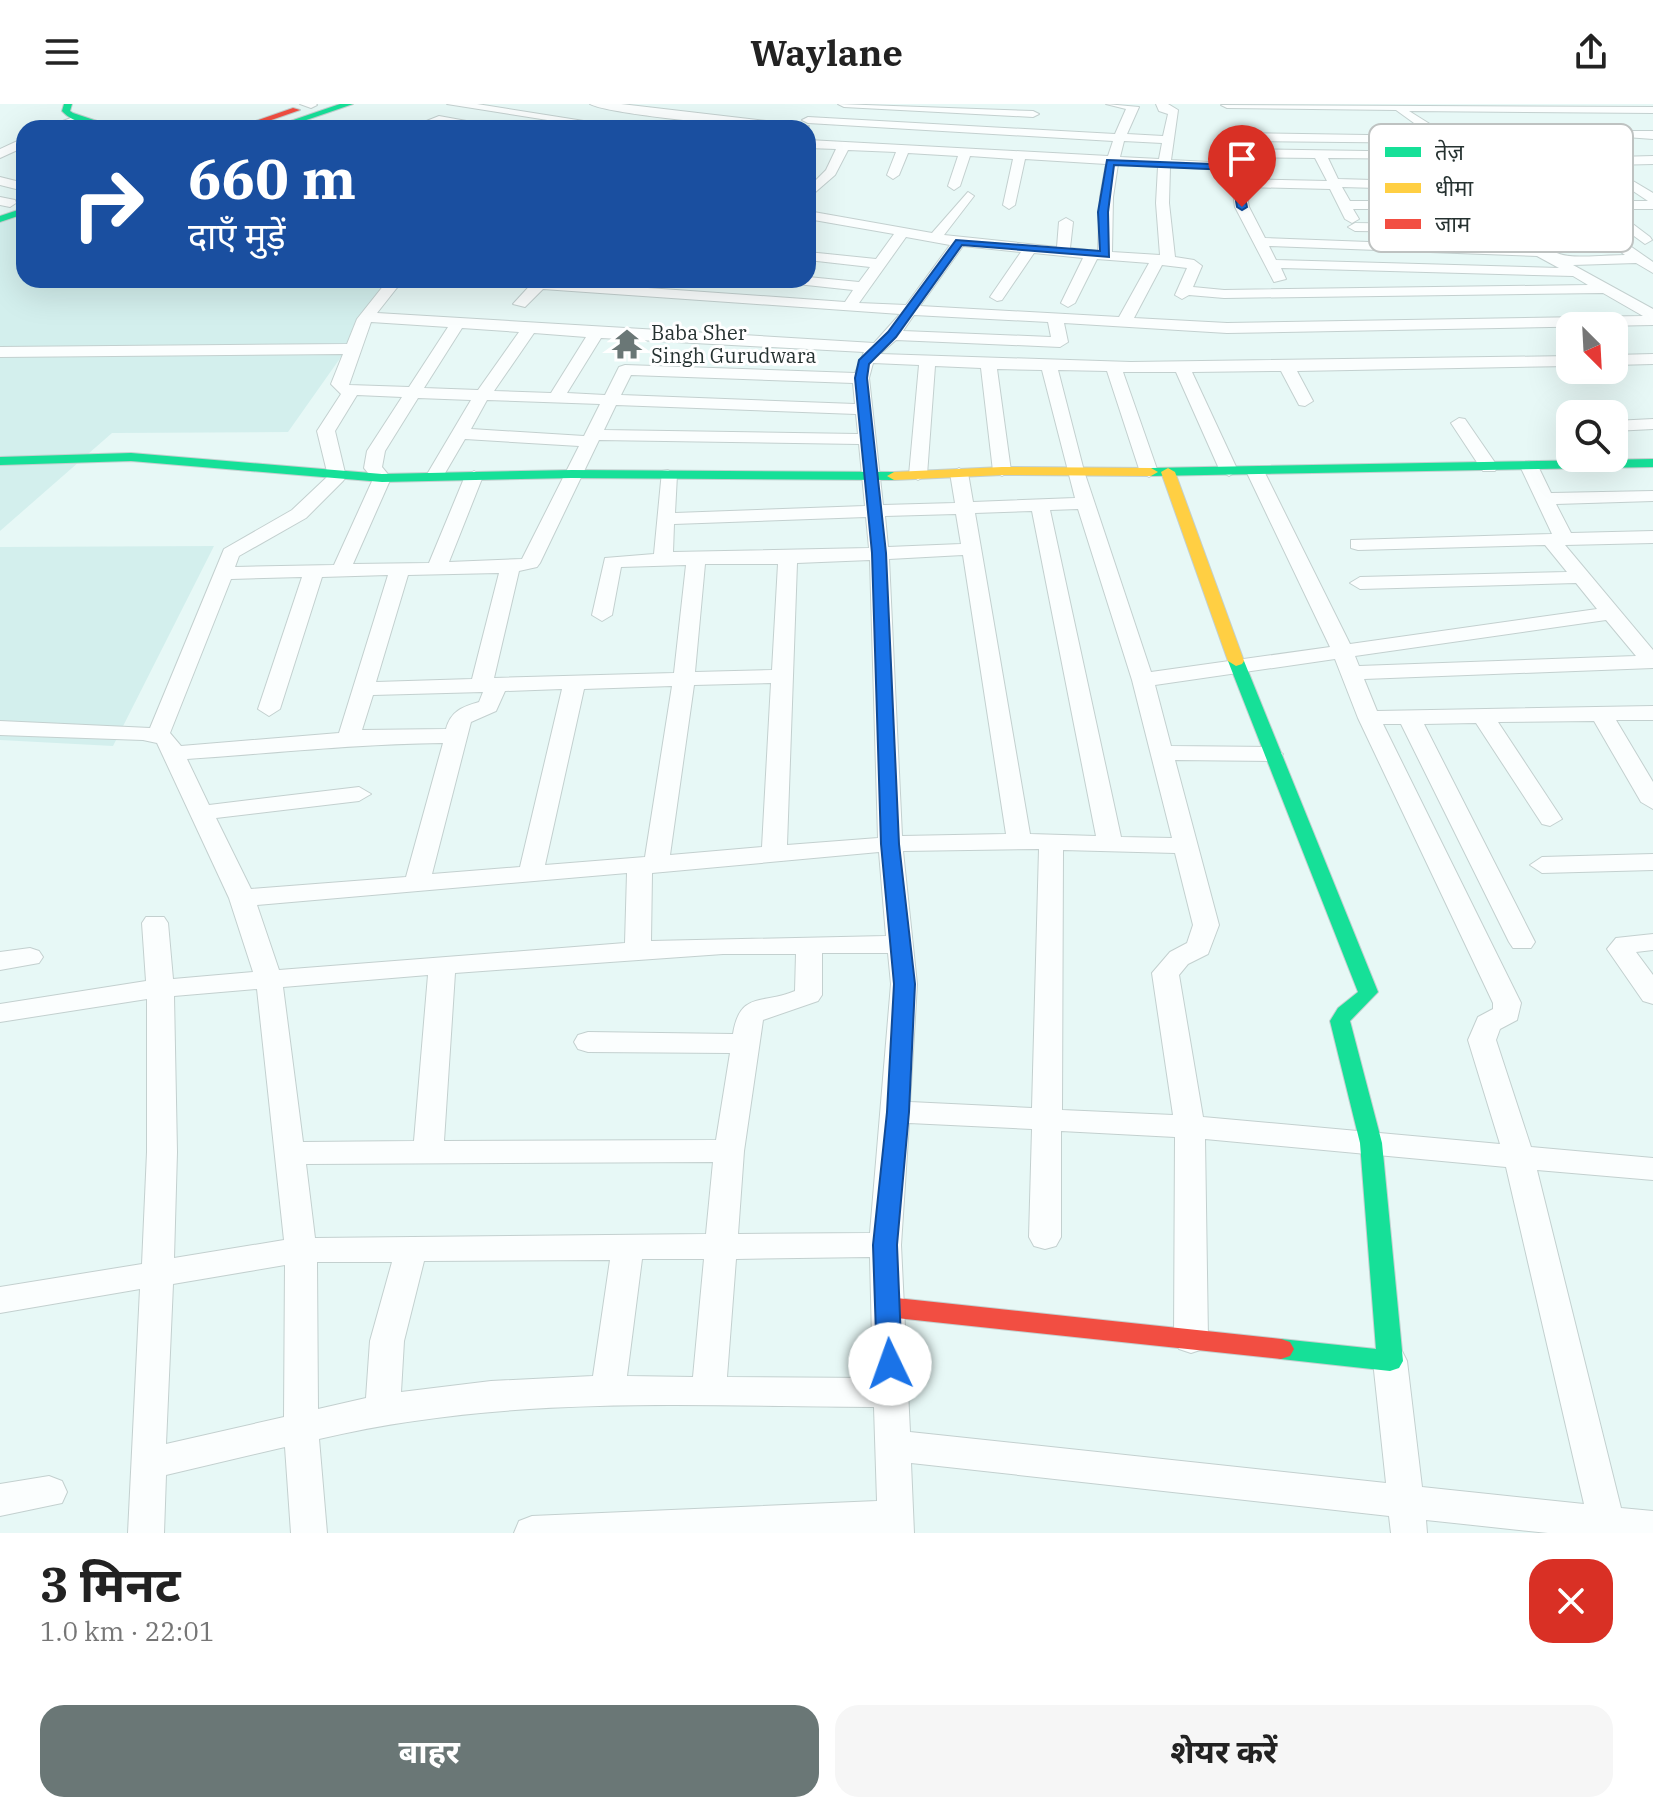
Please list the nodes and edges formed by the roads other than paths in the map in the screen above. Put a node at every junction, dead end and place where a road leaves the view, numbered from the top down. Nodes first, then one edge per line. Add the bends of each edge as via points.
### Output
1 (310, 104) edge
2 (330, 104) edge
3 (349, 104) edge
4 (453, 104) edge
5 (529, 104) edge
6 (596, 104) edge
7 (699, 104) edge
8 (820, 104) edge
9 (844, 104) edge
10 (1112, 104) edge
11 (1162, 104) edge
12 (1613, 104) edge
13 (715, 105) edge
14 (1227, 105) edge
15 (1393, 106) edge
16 (1462, 106) edge
17 (1517, 106) edge
18 (974, 108) edge
19 (1035, 109) edge
20 (1539, 109) junction
21 (1653, 110) edge
22 (74, 111) edge
23 (1626, 111) junction
24 (510, 113) junction
25 (555, 119) joint
26 (95, 120) edge
27 (263, 120) edge
28 (280, 120) edge
29 (299, 120) edge
30 (561, 120) edge
31 (690, 120) edge
32 (716, 120) edge
33 (807, 120) edge
34 (1395, 122) dead end
35 (1425, 123) junction
36 (1440, 123) dead end
37 (816, 124) edge
38 (1550, 124) edge
39 (946, 127) junction
40 (1012, 131) junction
41 (1028, 132) junction
42 (1231, 137) junction
43 (1121, 138) junction
44 (1369, 138) edge
45 (1167, 140) junction
46 (816, 144) edge
47 (844, 146) junction
48 (903, 150) junction
49 (935, 152) junction
50 (965, 154) junction
51 (1002, 156) junction
52 (1019, 157) junction
53 (1235, 160) junction
54 (1323, 160) junction
55 (1653, 160) edge
56 (1369, 161) edge
57 (1633, 161) edge
58 (1110, 162) junction
59 (1369, 163) edge
60 (1162, 165) junction
61 (893, 175) dead end
62 (1239, 183) junction
63 (1335, 184) junction
64 (1369, 185) edge
65 (1633, 185) edge
66 (954, 186) dead end
67 (816, 187) edge
68 (968, 196) dead end
69 (1653, 199) edge
70 (1009, 205) dead end
71 (1346, 205) junction
72 (1369, 205) edge
73 (1633, 205) edge
74 (1653, 205) edge
75 (1066, 222) dead end
76 (1355, 227) junction
77 (1369, 227) edge
78 (1633, 231) edge
79 (903, 232) junction
80 (935, 238) junction
81 (1645, 240) dead end
82 (821, 242) edge
83 (959, 242) junction
84 (1260, 242) junction
85 (1364, 246) junction
86 (1369, 246) edge
87 (1030, 249) junction
88 (1063, 251) junction
89 (1540, 252) edge
90 (1627, 252) edge
91 (1099, 254) junction
92 (1653, 258) edge
93 (1637, 259) junction
94 (1163, 260) junction
95 (1555, 261) junction
96 (879, 264) junction
97 (1272, 264) junction
98 (1371, 267) junction
99 (1653, 269) edge
100 (1572, 273) junction
101 (816, 282) edge
102 (864, 287) junction
103 (390, 288) edge
104 (535, 288) edge
105 (602, 288) edge
106 (712, 288) edge
107 (1603, 289) junction
108 (1382, 291) junction
109 (1285, 292) junction
110 (997, 297) dead end
111 (704, 298) junction
112 (1068, 303) dead end
113 (520, 304) dead end
114 (850, 305) junction
115 (1634, 305) junction
116 (1653, 305) edge
117 (912, 308) junction
118 (367, 317) junction
119 (1055, 318) junction
120 (1653, 318) edge
121 (738, 321) junction
122 (1124, 322) junction
123 (458, 323) junction
124 (530, 328) junction
125 (596, 334) junction
126 (892, 335) junction
127 (1060, 342) junction
128 (356, 349) junction
129 (0, 352) edge
130 (1653, 359) edge
131 (1628, 360) edge
132 (868, 361) junction
133 (1556, 361) edge
134 (927, 362) junction
135 (988, 364) junction
136 (1048, 364) junction
137 (1068, 364) junction
138 (1113, 365) junction
139 (1182, 367) junction
140 (1287, 368) junction
141 (712, 370) junction
142 (351, 392) junction
143 (412, 394) junction
144 (481, 397) junction
145 (554, 400) junction
146 (609, 401) junction
147 (1305, 401) dead end
148 (867, 409) junction
149 (1459, 423) dead end
150 (1653, 424) edge
151 (1628, 425) edge
152 (460, 434) junction
153 (591, 438) junction
154 (869, 439) junction
155 (0, 461) edge
156 (1653, 463) edge
157 (1529, 466) junction
158 (1489, 467) junction
159 (1002, 471) junction
160 (1075, 471) junction
161 (1229, 471) junction
162 (1159, 472) junction
163 (959, 473) junction
164 (1256, 473) junction
165 (572, 474) junction
166 (668, 475) junction
167 (918, 475) junction
168 (435, 476) junction
169 (474, 476) junction
170 (337, 477) junction
171 (382, 478) junction
172 (870, 478) junction
173 (1653, 496) edge
174 (1544, 499) junction
175 (1088, 503) junction
176 (1040, 504) junction
177 (964, 505) junction
178 (873, 509) junction
179 (665, 519) junction
180 (1653, 537) edge
181 (1558, 540) junction
182 (1358, 544) dead end
183 (971, 549) junction
184 (879, 553) junction
185 (788, 558) junction
186 (669, 559) junction
187 (696, 559) junction
188 (510, 567) junction
189 (342, 568) junction
190 (400, 568) junction
191 (437, 568) junction
192 (314, 570) junction
193 (221, 573) junction
194 (1582, 577) junction
195 (1360, 583) dead end
196 (1611, 613) junction
197 (602, 615) dead end
198 (1345, 662) junction
199 (1653, 662) edge
200 (1238, 668) junction
201 (785, 676) junction
202 (684, 679) junction
203 (1143, 680) junction
204 (574, 683) junction
205 (490, 684) junction
206 (362, 689) junction
207 (269, 709) dead end
208 (1653, 713) edge
209 (1601, 714) junction
210 (1482, 715) junction
211 (1409, 717) junction
212 (1369, 718) junction
213 (0, 728) edge
214 (456, 736) junction
215 (349, 737) junction
216 (165, 744) junction
217 (1162, 753) junction
218 (1272, 754) junction
219 (359, 794) dead end
220 (1653, 802) edge
221 (202, 813) junction
222 (1550, 819) dead end
223 (1019, 841) junction
224 (1051, 842) junction
225 (890, 844) junction
226 (1110, 844) junction
227 (1187, 846) junction
228 (774, 854) junction
229 (1653, 862) edge
230 (1542, 865) dead end
231 (648, 866) junction
232 (531, 874) junction
233 (417, 883) junction
234 (242, 898) junction
235 (155, 923) dead end
236 (1522, 942) dead end
237 (1653, 942) edge
238 (902, 944) junction
239 (809, 945) junction
240 (638, 950) junction
241 (30, 957) dead end
242 (0, 961) edge
243 (442, 965) junction
244 (269, 980) junction
245 (161, 989) junction
246 (1653, 995) edge
247 (0, 1013) edge
248 (588, 1042) dead end
249 (746, 1044) junction
250 (898, 1112) junction
251 (1048, 1120) junction
252 (1190, 1127) junction
253 (1371, 1143) junction
254 (729, 1151) junction
255 (428, 1152) junction
256 (290, 1153) junction
257 (1519, 1157) junction
258 (1653, 1169) edge
259 (1045, 1237) dead end
260 (885, 1245) junction
261 (723, 1246) junction
262 (628, 1247) junction
263 (411, 1249) junction
264 (301, 1250) junction
265 (158, 1274) junction
266 (0, 1300) edge
267 (887, 1307) junction
268 (1191, 1339) junction
269 (1390, 1361) junction
270 (608, 1390) junction
271 (709, 1391) junction
272 (891, 1393) junction
273 (383, 1409) junction
274 (301, 1429) junction
275 (894, 1446) junction
276 (147, 1464) junction
277 (49, 1492) dead end
278 (0, 1500) edge
279 (1407, 1516) edge
280 (896, 1524) edge
281 (1608, 1527) edge
282 (1653, 1528) edge
283 (652, 1529) edge
284 (549, 1532) edge
285 (146, 1533) edge
286 (309, 1533) edge

1 - 27 street
2 - 28 street
3 - 29 street
4 - 24 street
5 - 24 street
6 - 31 street
7 - 13 street
8 - 33 street
9 - 18 street
10 - 43 street via 1133,107
11 - 45 street via 1174,112
12 - 23 street
13 - 32 street via 724,107
14 - 15 street
14 - 42 street
15 - 16 street
15 - 35 street
16 - 17 street
17 - 20 street
18 - 19 street
19 - 41 street
20 - 23 street
20 - 38 street
21 - 23 street
22 - 26 street
24 - 25 street
25 - 30 street
34 - 35 street
35 - 36 street
37 - 39 street
39 - 40 street
39 - 49 street
40 - 41 street
40 - 51 street
41 - 43 street
42 - 44 street
42 - 53 street
43 - 45 street
43 - 58 street
45 - 60 street
46 - 47 street
47 - 48 street
47 - 67 street
48 - 49 street
48 - 61 street
49 - 50 street
50 - 51 street
50 - 66 street
51 - 52 street
52 - 58 street
52 - 70 street
53 - 54 street
53 - 60 street
53 - 62 street
54 - 56 street
54 - 59 street
54 - 63 street
55 - 57 street
58 - 60 street
58 - 91 street
60 - 94 street
62 - 63 street
62 - 84 street via 1242,207
63 - 64 street
63 - 71 street
65 - 69 street
68 - 80 street
71 - 72 street
71 - 76 street
73 - 74 street
75 - 88 street
76 - 77 street
76 - 85 street
78 - 81 street
79 - 80 street
79 - 82 street
79 - 96 street
80 - 83 street
82 - 96 street
83 - 87 street
83 - 117 street
84 - 85 street
84 - 97 street
85 - 86 street
85 - 98 street
87 - 88 street
87 - 110 street
88 - 91 street
89 - 95 street
90 - 93 street
91 - 94 street
91 - 112 street
92 - 93 street
93 - 95 street
93 - 99 street
94 - 109 street via 1195,266 1183,293
94 - 122 street
95 - 100 street
96 - 102 street
97 - 98 street
97 - 109 street
98 - 100 street
98 - 108 street
100 - 107 street
101 - 102 street
102 - 114 street
103 - 118 street
104 - 113 street
105 - 111 street
106 - 111 street
107 - 108 street
107 - 115 street
108 - 109 street
111 - 121 street
114 - 117 street
114 - 121 street
115 - 116 street
115 - 120 street
117 - 119 street
117 - 126 street
118 - 123 street
118 - 128 street
119 - 122 street
119 - 127 street
120 - 122 street via 1258,328
121 - 125 street
121 - 132 street
121 - 141 street
123 - 124 street
123 - 143 street
124 - 125 street
124 - 144 street
125 - 145 street
126 - 127 street
126 - 132 street
127 - 137 street
128 - 129 street
128 - 142 street via 339,384
130 - 131 street
132 - 134 street
132 - 141 street
132 - 148 street
133 - 140 street
134 - 135 street
134 - 167 street
135 - 136 street
135 - 159 street
136 - 137 street
136 - 160 street
137 - 138 street
138 - 139 street
138 - 162 street
139 - 140 street
139 - 161 street
140 - 147 street
141 - 146 street via 625,370
142 - 143 street
142 - 170 street via 326,431
143 - 144 street
143 - 171 street via 376,451 373,468
144 - 145 street
144 - 152 street
145 - 146 street
146 - 148 street
146 - 153 street
148 - 154 street
149 - 158 street
150 - 151 street
152 - 153 street
152 - 168 street
153 - 154 street
153 - 165 street
154 - 172 street
155 - 170 street via 131,457
156 - 157 street
157 - 158 street
157 - 174 street
158 - 164 street
159 - 160 street
159 - 163 street
160 - 162 street
160 - 175 street
161 - 162 street
161 - 164 street
162 - 200 street
163 - 167 street
163 - 177 street
164 - 198 street
165 - 166 street
165 - 169 street
165 - 188 street via 532,560
166 - 172 street
166 - 179 street
167 - 172 street
168 - 169 street
168 - 171 street
169 - 191 street
170 - 171 street
170 - 193 street via 299,514 239,546
171 - 189 street
172 - 178 street
173 - 174 street
174 - 181 street
175 - 176 street
175 - 203 street
176 - 177 street
176 - 226 street
177 - 178 street
177 - 183 street
178 - 179 street
178 - 184 street
179 - 186 street via 663,553
180 - 181 street
181 - 182 street
181 - 194 street
183 - 184 street
183 - 223 street
184 - 185 street
184 - 225 street
185 - 187 street
185 - 201 street
186 - 187 street
186 - 197 street via 612,562
187 - 202 street
188 - 191 street
188 - 205 street
189 - 190 street
189 - 192 street
190 - 191 street
190 - 206 street
192 - 193 street
192 - 207 street
193 - 216 street
194 - 195 street
194 - 196 street
196 - 198 street
196 - 199 street
198 - 199 street
198 - 200 street
198 - 212 street
200 - 203 street
200 - 218 street
201 - 202 street
201 - 228 street
202 - 204 street
202 - 231 street
203 - 217 street
204 - 205 street
204 - 232 street
205 - 206 street
205 - 214 street via 488,706 464,715
206 - 215 street
208 - 209 street
209 - 210 street
209 - 220 street
210 - 211 street
210 - 222 street
211 - 212 street
211 - 236 street
212 - 257 street via 1507,1003 1507,1013 1488,1024 1482,1040
213 - 216 street
214 - 215 street
214 - 233 street
215 - 216 street via 326,743
216 - 221 street
217 - 218 street
217 - 227 street
218 - 253 street via 1368,992 1340,1021
219 - 221 street
221 - 234 street
223 - 224 street
223 - 225 street
224 - 226 street
224 - 251 street
225 - 228 street
225 - 238 street
226 - 227 street
227 - 252 street via 1206,925 1199,948 1165,973
228 - 231 street
229 - 230 street
231 - 232 street
231 - 240 street
232 - 233 street
233 - 234 street
234 - 244 street
235 - 245 street
237 - 246 street via 1620,949
238 - 239 street
238 - 250 street
239 - 240 street
239 - 249 street via 808,995 756,1010 750,1016
240 - 243 street
241 - 242 street
243 - 244 street
243 - 255 street
244 - 245 street
244 - 256 street
245 - 247 street
245 - 265 street
248 - 249 street
249 - 254 street
250 - 251 street
250 - 260 street
251 - 252 street
251 - 259 street
252 - 253 street
252 - 268 street
253 - 257 street
253 - 269 street
254 - 255 street
254 - 261 street
255 - 256 street
256 - 264 street
257 - 258 street
257 - 281 street
260 - 261 street
260 - 267 street
261 - 262 street
261 - 271 street
262 - 263 street
262 - 270 street
263 - 264 street
263 - 273 street via 387,1341
264 - 265 street
264 - 274 street
265 - 266 street
265 - 276 street
267 - 268 street
267 - 272 street
268 - 269 street
269 - 279 street
270 - 271 street
270 - 273 street via 505,1394
271 - 272 street
272 - 275 street
273 - 274 street
274 - 276 street
274 - 286 street
275 - 279 street
275 - 280 street
276 - 285 street
277 - 278 street
279 - 281 street
280 - 283 street
281 - 282 street
283 - 284 street

